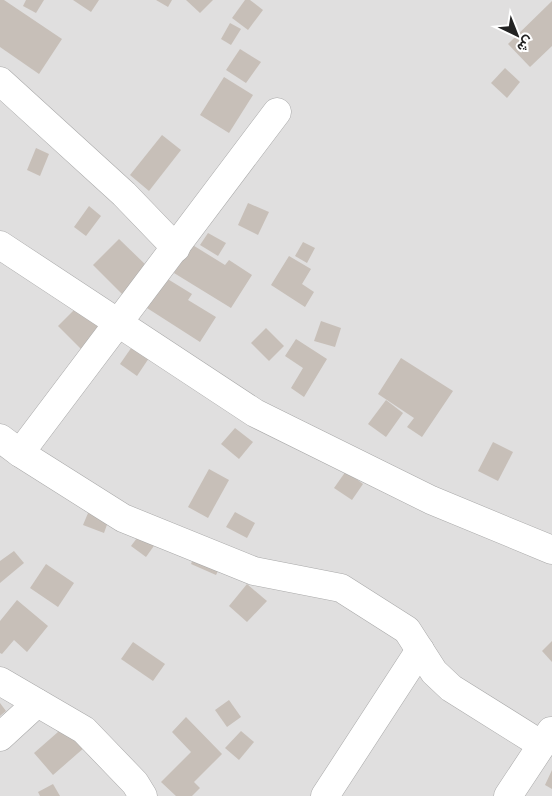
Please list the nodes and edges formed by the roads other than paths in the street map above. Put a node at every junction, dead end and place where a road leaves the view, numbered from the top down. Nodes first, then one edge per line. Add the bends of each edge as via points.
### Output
1 (0, 81) edge
2 (277, 112) dead end
3 (0, 245) edge
4 (176, 248) junction
5 (118, 323) junction
6 (10, 446) edge
7 (552, 550) edge
8 (420, 650) junction
9 (0, 681) edge
10 (37, 702) junction
11 (0, 737) edge
12 (547, 738) edge
13 (143, 796) edge
14 (325, 796) edge
15 (508, 796) edge

1 - 4 street via 124,194
2 - 4 street
3 - 5 street
4 - 5 street
5 - 6 street
5 - 7 street via 255,413 431,500
6 - 8 street via 123,518 254,571 341,588 407,630
8 - 12 street via 434,672 451,688
8 - 14 street
9 - 10 street
10 - 11 street
10 - 13 street via 84,730 135,783
12 - 15 street

